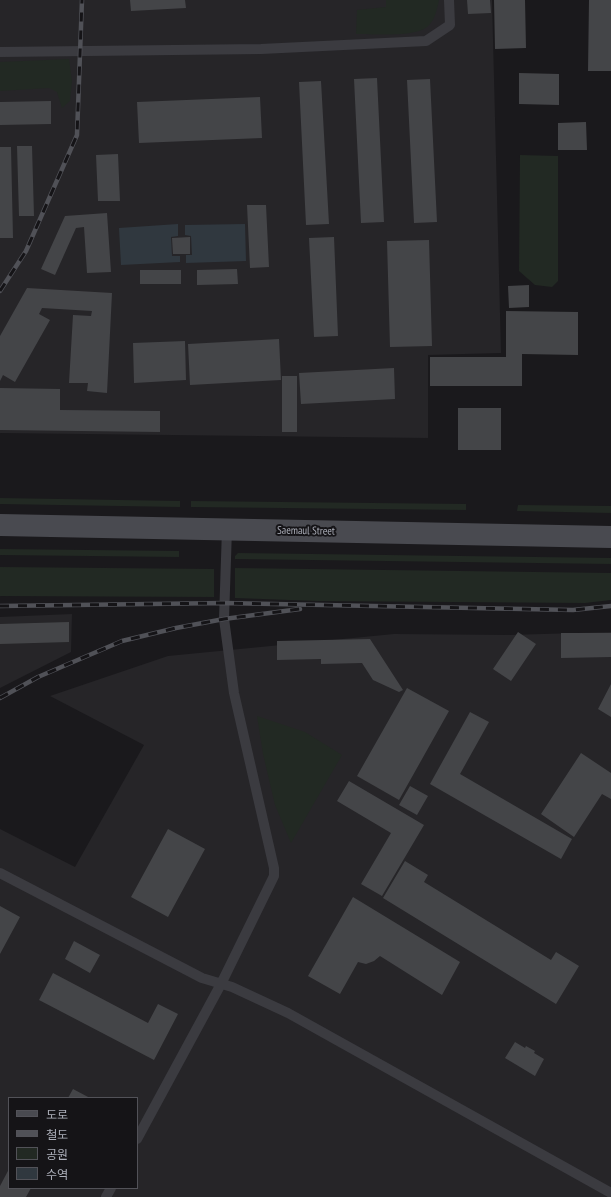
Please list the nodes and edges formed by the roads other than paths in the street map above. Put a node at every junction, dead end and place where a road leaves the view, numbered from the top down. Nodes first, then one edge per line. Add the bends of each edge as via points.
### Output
1 (449, 0) edge
2 (0, 52) edge
3 (0, 525) edge
4 (227, 529) junction
5 (611, 537) edge
6 (0, 873) edge
7 (221, 984) junction
8 (138, 1137) edge
9 (611, 1193) edge

1 - 2 lane via 450,25 426,41 261,49
3 - 4 main road, Saemaul Street
4 - 5 main road, Saemaul Street
4 - 7 lane via 224,619 234,693 274,876
6 - 7 lane via 202,978
7 - 8 lane
7 - 9 lane via 288,1013

